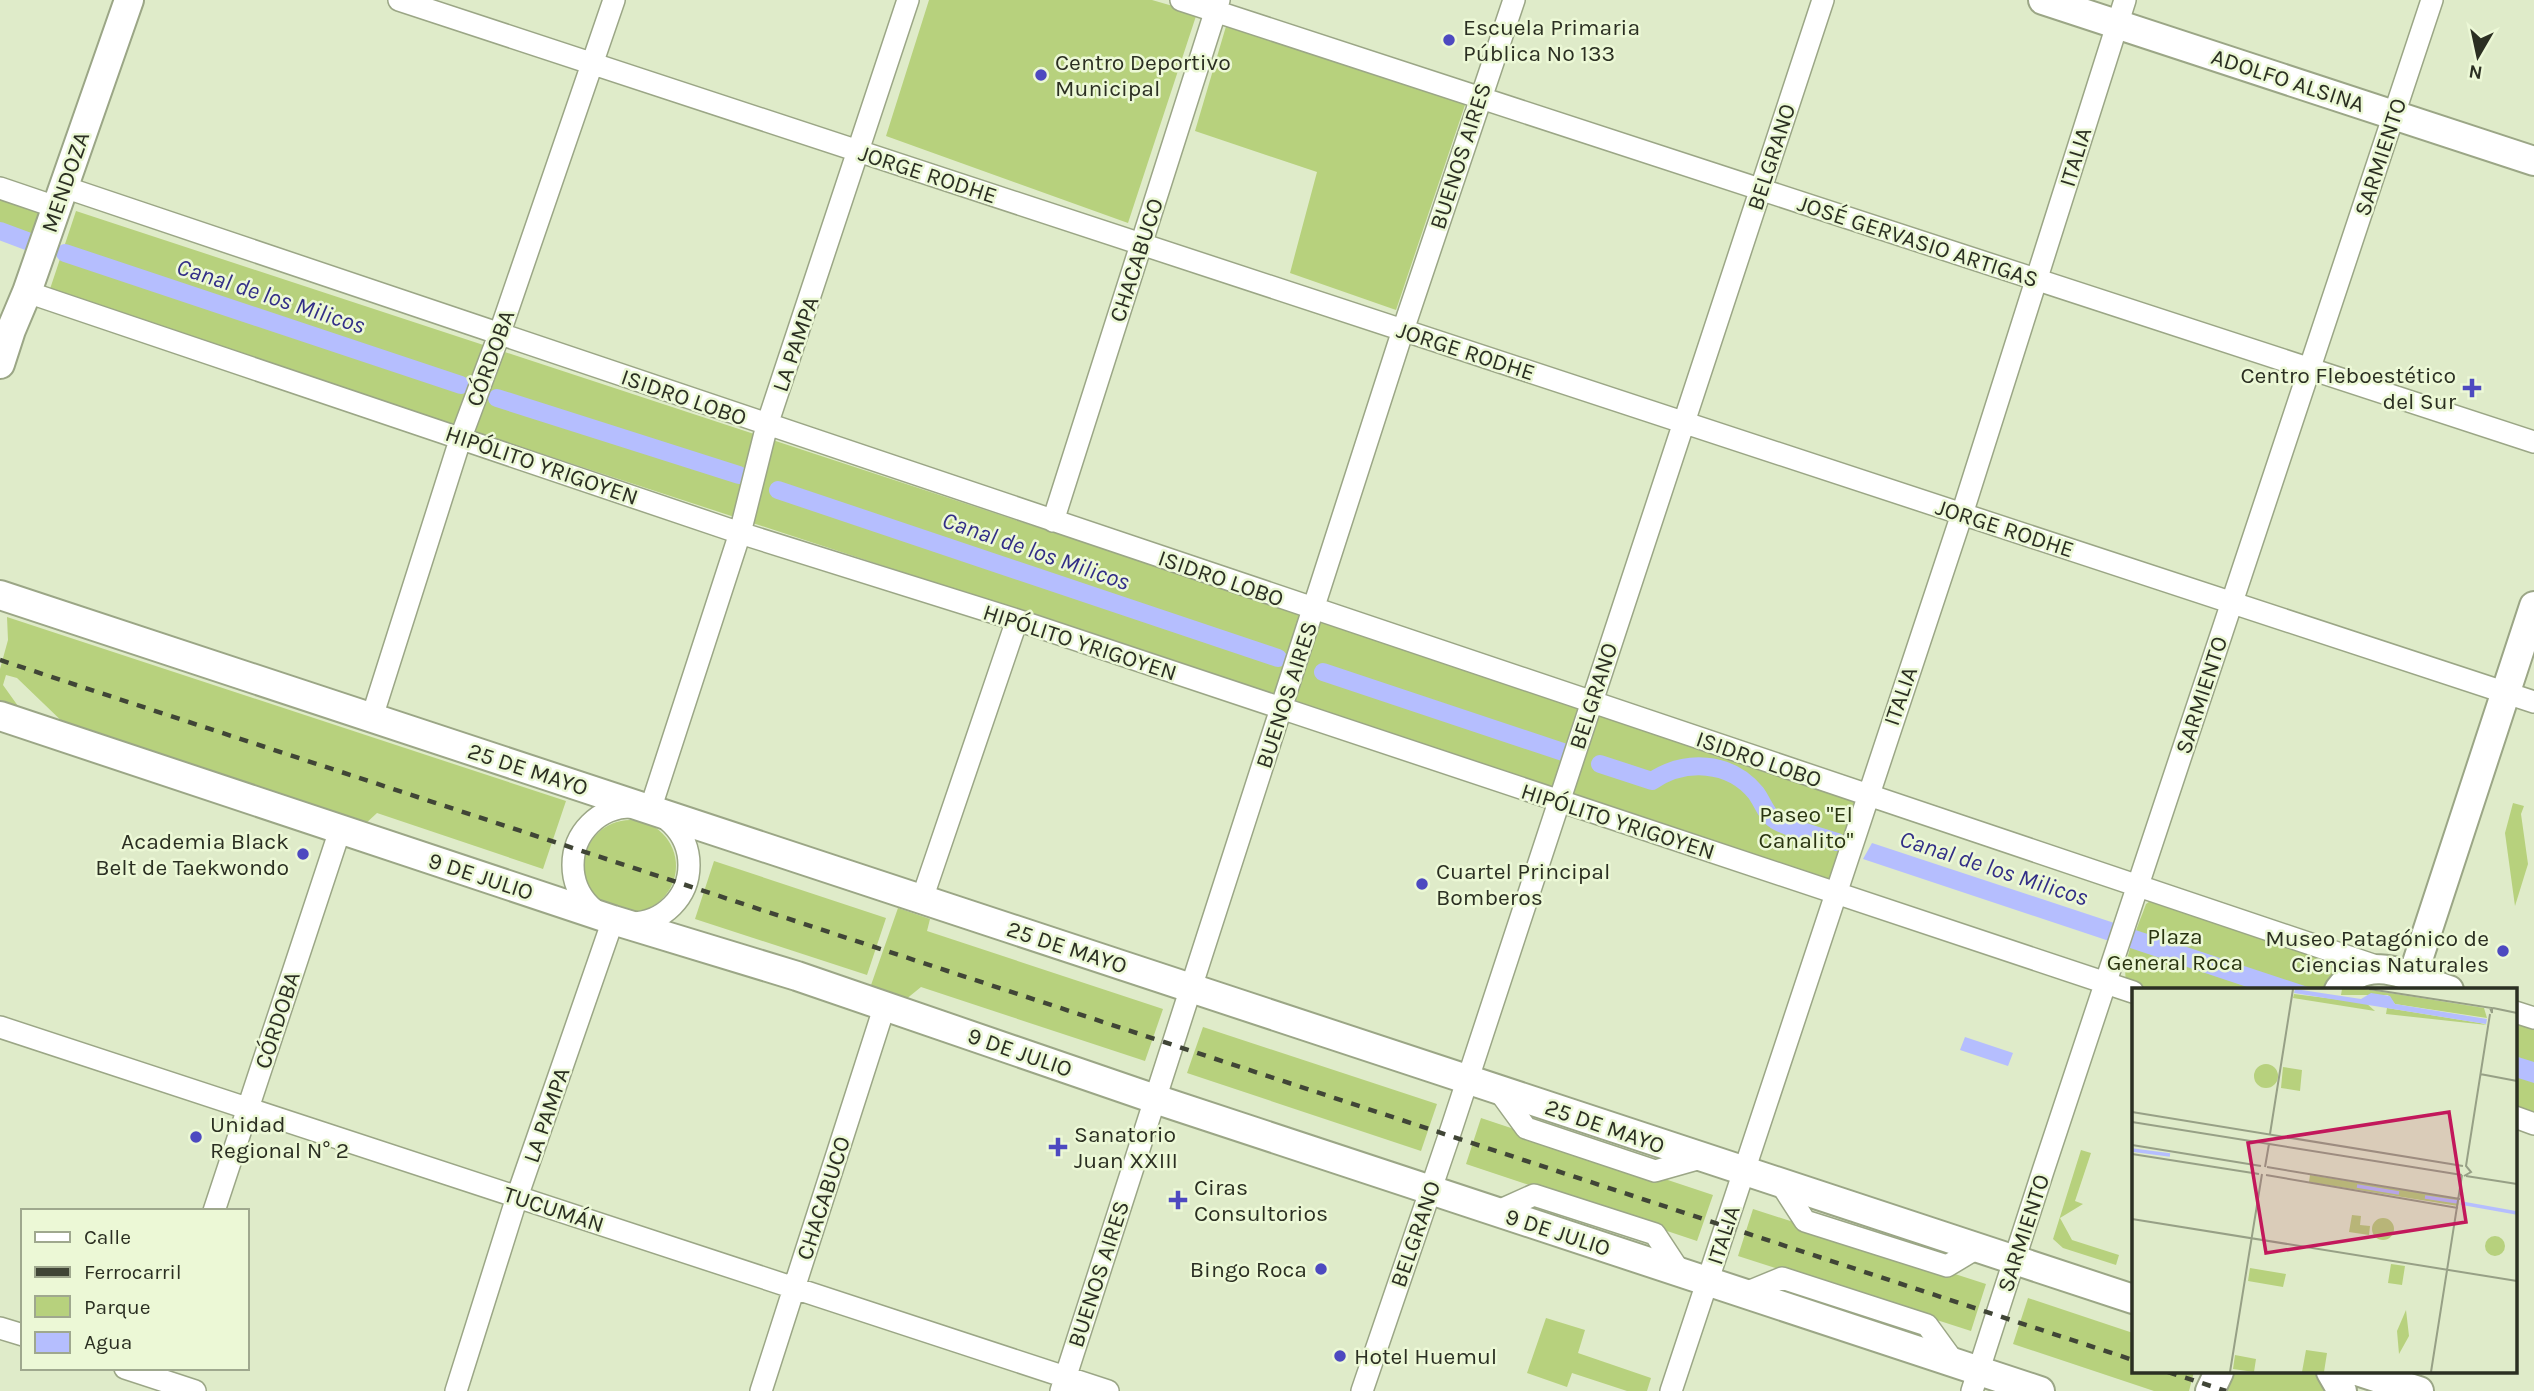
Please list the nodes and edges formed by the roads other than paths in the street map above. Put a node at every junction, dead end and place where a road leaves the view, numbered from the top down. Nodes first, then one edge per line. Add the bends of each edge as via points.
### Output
1 (129, 0) edge
2 (399, 0) edge
3 (614, 0) edge
4 (908, 0) edge
5 (1181, 0) edge
6 (1514, 0) edge
7 (1823, 0) edge
8 (2043, 0) edge
9 (2432, 0) edge
10 (1217, 6) edge
11 (2121, 12) edge
12 (593, 64) junction
13 (1479, 97) junction
14 (2394, 115) junction
15 (859, 151) junction
16 (2534, 161) edge
17 (0, 188) edge
18 (1760, 190) junction
19 (60, 197) junction
20 (1141, 244) junction
21 (2036, 280) junction
22 (27, 292) junction
23 (5, 328) edge
24 (1403, 330) junction
25 (499, 335) junction
26 (0, 364) edge
27 (2310, 369) junction
28 (1684, 423) junction
29 (767, 425) junction
30 (461, 437) junction
31 (2534, 442) edge
32 (1962, 514) junction
33 (1053, 521) junction
34 (740, 533) junction
35 (0, 595) edge
36 (2232, 603) junction
37 (2534, 606) edge
38 (1314, 609) junction
39 (1017, 620) junction
40 (2534, 655) edge
41 (2520, 697) edge
42 (1591, 702) junction
43 (1282, 709) junction
44 (0, 716) edge
45 (372, 717) junction
46 (1867, 795) junction
47 (1558, 801) junction
48 (650, 810) junction
49 (340, 830) junction
50 (2138, 886) junction
51 (1836, 893) junction
52 (922, 899) junction
53 (613, 920) junction
54 (2379, 967) junction
55 (2106, 982) junction
56 (2429, 984) edge
57 (1192, 988) junction
58 (2341, 988) edge
59 (2132, 992) edge
60 (885, 1005) junction
61 (2516, 1012) edge
62 (2534, 1018) edge
63 (0, 1027) edge
64 (1467, 1080) junction
65 (1155, 1099) junction
66 (248, 1109) junction
67 (2516, 1117) edge
68 (2534, 1124) edge
69 (1744, 1172) junction
70 (1430, 1191) junction
71 (517, 1197) junction
72 (215, 1209) edge
73 (2015, 1260) junction
74 (1708, 1281) junction
75 (794, 1288) junction
76 (2132, 1299) edge
77 (0, 1328) edge
78 (21, 1334) edge
79 (131, 1370) edge
80 (2219, 1374) edge
81 (2332, 1374) edge
82 (2366, 1374) edge
83 (1968, 1375) edge
84 (159, 1380) edge
85 (1063, 1384) edge
86 (195, 1391) edge
87 (456, 1391) edge
88 (761, 1391) edge
89 (1108, 1391) edge
90 (1362, 1391) edge
91 (1671, 1391) edge
92 (2040, 1391) edge
93 (2210, 1391) edge
94 (2342, 1391) edge
95 (2418, 1391) edge

1 - 19 main road, MENDOZA
2 - 12 street, JORGE RODHE
3 - 12 street, CÓRDOBA
4 - 15 street, LA PAMPA
5 - 10 street, JOSÉ GERVASIO ARTIGAS
6 - 13 street, BUENOS AIRES
7 - 18 street, BELGRANO
8 - 11 main road, ADOLFO ALSINA
9 - 14 street, SARMIENTO
10 - 13 street, JOSÉ GERVASIO ARTIGAS
10 - 20 street, CHACABUCO
11 - 14 main road, ADOLFO ALSINA
11 - 21 street, ITALIA
12 - 15 street, JORGE RODHE
12 - 25 street, CÓRDOBA
13 - 18 street, JOSÉ GERVASIO ARTIGAS
13 - 24 street, BUENOS AIRES
14 - 16 main road, ADOLFO ALSINA
14 - 27 street, SARMIENTO
15 - 20 street, JORGE RODHE
15 - 29 street, LA PAMPA
17 - 19 street, ISIDRO LOBO
18 - 21 street, JOSÉ GERVASIO ARTIGAS
18 - 28 street, BELGRANO
19 - 22 main road, MENDOZA
19 - 25 street, ISIDRO LOBO
20 - 24 street, JORGE RODHE
20 - 33 street, CHACABUCO
21 - 27 street, JOSÉ GERVASIO ARTIGAS
21 - 32 street, ITALIA
22 - 23 main road, MENDOZA
22 - 30 street, HIPÓLITO YRIGOYEN
23 - 26 main road, MENDOZA
24 - 28 street, JORGE RODHE
24 - 38 street, BUENOS AIRES
25 - 29 street, ISIDRO LOBO
25 - 30 street, CÓRDOBA
27 - 31 street, JOSÉ GERVASIO ARTIGAS
27 - 36 street, SARMIENTO
28 - 32 street, JORGE RODHE
28 - 42 street, BELGRANO
29 - 33 street, ISIDRO LOBO
29 - 34 street, LA PAMPA
30 - 34 street, HIPÓLITO YRIGOYEN
30 - 45 street, CÓRDOBA
32 - 36 street, JORGE RODHE
32 - 46 street, ITALIA
33 - 38 street, ISIDRO LOBO
34 - 39 street, HIPÓLITO YRIGOYEN
34 - 48 street, LA PAMPA
35 - 45 main road, 25 DE MAYO
36 - 41 street, JORGE RODHE
36 - 50 street, SARMIENTO
37 - 41 main road
38 - 42 street, ISIDRO LOBO
38 - 43 street, BUENOS AIRES
39 - 43 street, HIPÓLITO YRIGOYEN
39 - 52 street
40 - 41 main road
41 - 56 main road
42 - 46 street, ISIDRO LOBO
42 - 47 street, BELGRANO
43 - 47 street, HIPÓLITO YRIGOYEN
43 - 57 street, BUENOS AIRES
44 - 49 main road, 9 DE JULIO
45 - 48 main road, 25 DE MAYO
46 - 50 street, ISIDRO LOBO
46 - 51 street, ITALIA
47 - 51 street, HIPÓLITO YRIGOYEN
47 - 64 street, BELGRANO
48 - 52 main road, 25 DE MAYO
48 - 53 street via 681,834 690,859 686,884 673,906 651,919
48 - 53 street via 627,807 605,813 587,828 576,848 574,874 583,897
49 - 53 main road, 9 DE JULIO
49 - 66 street, CÓRDOBA
50 - 54 street, ISIDRO LOBO
50 - 55 street, SARMIENTO
51 - 55 street, HIPÓLITO YRIGOYEN
51 - 69 street, ITALIA
52 - 57 main road, 25 DE MAYO
53 - 60 main road, 9 DE JULIO
53 - 71 street, LA PAMPA
54 - 56 main road
54 - 58 main road via 2358,972
55 - 59 street, HIPÓLITO YRIGOYEN
55 - 73 street, SARMIENTO
57 - 64 main road, 25 DE MAYO
57 - 65 street, BUENOS AIRES
60 - 65 main road, 9 DE JULIO
60 - 75 street, CHACABUCO
61 - 62 street
63 - 66 street, TUCUMÁN
64 - 69 main road, 25 DE MAYO
64 - 70 street, BELGRANO
65 - 70 main road, 9 DE JULIO
65 - 85 street, BUENOS AIRES
66 - 71 street, TUCUMÁN
66 - 72 street, CÓRDOBA
67 - 68 street
69 - 73 main road, 25 DE MAYO
69 - 74 street, ITALIA
70 - 74 main road, 9 DE JULIO
70 - 90 street, BELGRANO
71 - 75 street, TUCUMÁN
71 - 87 street, LA PAMPA
73 - 76 main road, 25 DE MAYO
73 - 83 street, SARMIENTO
74 - 83 main road, 9 DE JULIO
74 - 91 street, ITALIA
75 - 85 street, TUCUMÁN
75 - 88 street, CHACABUCO
77 - 78 street
79 - 84 street
80 - 93 main road
81 - 94 main road
82 - 95 main road
83 - 92 main road, 9 DE JULIO
84 - 86 street
85 - 89 street, TUCUMÁN

